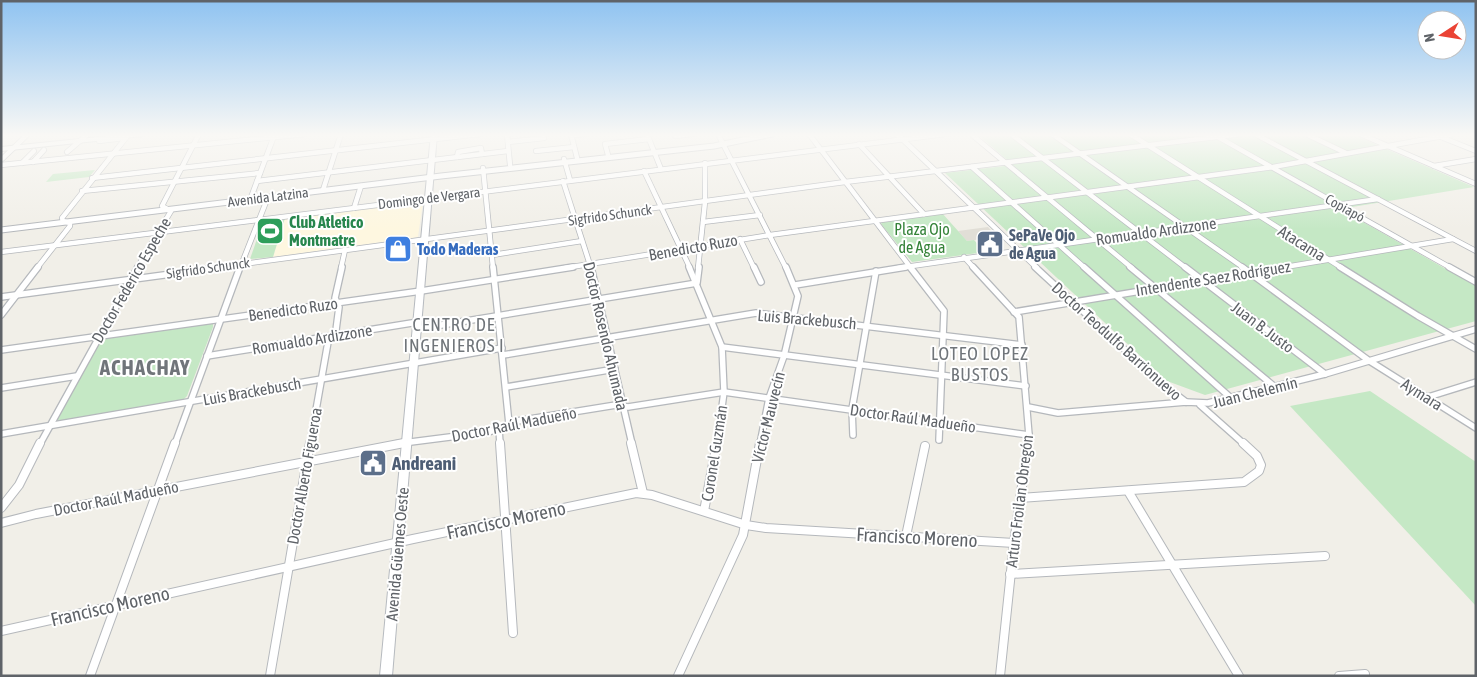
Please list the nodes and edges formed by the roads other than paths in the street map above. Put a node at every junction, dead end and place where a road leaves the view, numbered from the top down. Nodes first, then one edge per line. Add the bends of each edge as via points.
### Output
1 (102, 166) edge
2 (194, 166) edge
3 (263, 166) edge
4 (331, 166) edge
5 (384, 166) edge
6 (432, 166) edge
7 (507, 166) edge
8 (519, 166) edge
9 (566, 166) edge
10 (660, 166) edge
11 (686, 166) edge
12 (705, 166) edge
13 (735, 166) edge
14 (833, 166) edge
15 (879, 166) edge
16 (930, 166) edge
17 (984, 166) edge
18 (1008, 166) edge
19 (1052, 166) edge
20 (1098, 166) edge
21 (1180, 166) edge
22 (1269, 166) edge
23 (1285, 166) edge
24 (1316, 166) edge
25 (1434, 166) edge
26 (181, 167) junction
27 (972, 167) junction
28 (1273, 168) junction
29 (661, 169) junction
30 (483, 170) junction
31 (935, 170) junction
32 (644, 171) junction
33 (329, 172) junction
34 (260, 173) junction
35 (431, 176) junction
36 (890, 177) junction
37 (1198, 177) junction
38 (92, 178) junction
39 (570, 180) junction
40 (256, 181) junction
41 (563, 181) junction
42 (173, 182) junction
43 (845, 182) junction
44 (1476, 184) edge
45 (360, 186) junction
46 (1128, 187) junction
47 (324, 189) junction
48 (82, 191) junction
49 (485, 191) junction
50 (1087, 192) junction
51 (751, 196) junction
52 (268, 197) junction
53 (1047, 197) junction
54 (250, 198) junction
55 (429, 198) junction
56 (1378, 199) junction
57 (705, 202) junction
58 (1011, 202) junction
59 (1339, 204) junction
60 (973, 207) junction
61 (354, 208) junction
62 (661, 208) junction
63 (165, 209) junction
64 (924, 214) junction
65 (760, 215) junction
66 (1260, 216) junction
67 (575, 219) junction
68 (259, 220) junction
69 (875, 220) junction
70 (63, 221) junction
71 (703, 222) junction
72 (70, 223) junction
73 (1185, 227) junction
74 (1, 228) edge
75 (488, 231) junction
76 (159, 232) junction
77 (1141, 233) junction
78 (770, 235) junction
79 (426, 239) junction
80 (740, 239) junction
81 (1453, 239) junction
82 (1098, 240) junction
83 (582, 242) junction
84 (54, 245) junction
85 (1059, 245) junction
86 (700, 246) junction
87 (1413, 246) junction
88 (345, 250) junction
89 (680, 250) junction
90 (1017, 250) junction
91 (1476, 251) edge
92 (1, 252) edge
93 (492, 255) junction
94 (964, 257) junction
95 (1329, 260) junction
96 (241, 264) junction
97 (590, 264) junction
98 (910, 266) junction
99 (876, 271) junction
100 (1250, 272) junction
101 (130, 279) junction
102 (494, 280) junction
103 (1202, 280) junction
104 (760, 282) dead end
105 (1476, 282) edge
106 (697, 283) junction
107 (795, 285) junction
108 (1155, 288) junction
109 (421, 291) junction
110 (17, 294) junction
111 (1114, 294) junction
112 (1, 297) edge
113 (598, 299) junction
114 (1072, 302) junction
115 (337, 303) junction
116 (1014, 312) junction
117 (1, 315) edge
118 (499, 315) junction
119 (794, 317) junction
120 (713, 319) junction
121 (220, 320) junction
122 (867, 325) junction
123 (418, 326) junction
124 (1476, 329) edge
125 (943, 335) junction
126 (98, 336) junction
127 (332, 336) junction
128 (1452, 336) junction
129 (608, 337) junction
130 (1022, 345) junction
131 (722, 347) junction
132 (1476, 349) edge
133 (1, 350) edge
134 (503, 352) junction
135 (207, 356) junction
136 (784, 356) junction
137 (1368, 360) junction
138 (860, 364) junction
139 (414, 365) junction
140 (614, 369) junction
141 (1325, 374) junction
142 (77, 376) junction
143 (942, 376) junction
144 (321, 380) junction
145 (1476, 382) edge
146 (1026, 386) junction
147 (506, 387) junction
148 (1275, 387) junction
149 (1, 388) edge
150 (724, 392) junction
151 (1428, 397) junction
152 (769, 398) junction
153 (1230, 398) junction
154 (190, 402) junction
155 (1186, 402) junction
156 (1200, 405) junction
157 (622, 406) junction
158 (1028, 407) junction
159 (852, 409) junction
160 (941, 422) junction
161 (509, 424) junction
162 (49, 426) junction
163 (1476, 428) edge
164 (499, 429) junction
165 (1, 434) edge
166 (853, 435) dead end
167 (1029, 435) junction
168 (939, 440) dead end
169 (407, 443) junction
170 (925, 446) dead end
171 (306, 461) junction
172 (158, 490) junction
173 (1128, 491) junction
174 (643, 493) junction
175 (1020, 498) junction
176 (1, 508) edge
177 (704, 511) junction
178 (504, 520) junction
179 (1, 523) edge
180 (746, 525) junction
181 (906, 536) junction
182 (1014, 543) junction
183 (398, 544) junction
184 (1325, 556) dead end
185 (288, 566) junction
186 (1172, 566) junction
187 (1010, 574) junction
188 (116, 605) junction
189 (1, 631) edge
190 (513, 633) dead end
191 (1365, 674) dead end
192 (90, 676) edge
193 (270, 676) edge
194 (386, 676) edge
195 (678, 676) edge
196 (1000, 676) edge
197 (1239, 676) edge
198 (1339, 676) edge

1 - 38 street
2 - 26 street
3 - 34 street
4 - 33 street
5 - 33 street
6 - 35 main road, Avenida Güemes Oeste
7 - 30 street, Avenida Latzina
8 - 30 street, Avenida Latzina
9 - 39 street
10 - 29 street
11 - 29 street, Domingo de Vergara
12 - 57 street
13 - 51 street, Víctor Mauvecín
14 - 43 street
15 - 36 street
16 - 31 street, Doctor Teodulfo Barrionuevo
17 - 27 street, Sigfrido Schunck
18 - 53 street
19 - 50 street, Juan B. Justo
20 - 46 street, Aymara
21 - 37 street, Atacama
22 - 28 street, Copiapó
23 - 28 street, Benedicto Ruzo
24 - 56 street
25 - 44 street
26 - 38 street
26 - 42 street, Doctor Federico Espeche
27 - 31 street, Sigfrido Schunck
27 - 58 street
28 - 37 street, Benedicto Ruzo
28 - 59 street, Copiapó
29 - 32 street, Domingo de Vergara
30 - 35 street, Avenida Latzina
30 - 49 street
31 - 36 street, Sigfrido Schunck
31 - 60 street, Doctor Teodulfo Barrionuevo
32 - 39 street, Domingo de Vergara
32 - 62 street, Coronel Guzmán
33 - 40 street
33 - 47 street
34 - 40 street
34 - 42 street
35 - 45 street, Avenida Latzina
35 - 47 street, Avenida Latzina
35 - 55 main road, Avenida Güemes Oeste
36 - 43 street, Sigfrido Schunck
36 - 64 street
37 - 46 street, Benedicto Ruzo
37 - 66 street, Atacama
38 - 48 street
39 - 41 street, Domingo de Vergara
40 - 54 street
41 - 49 street, Domingo de Vergara
41 - 67 street, Doctor Rosendo Ahumada
42 - 48 street
42 - 63 street, Doctor Federico Espeche via 162,206
43 - 51 street, Sigfrido Schunck
43 - 69 street
45 - 47 street, Avenida Latzina
45 - 61 street
46 - 50 street, Benedicto Ruzo
46 - 73 street, Aymara
47 - 52 street, Avenida Latzina
47 - 54 street, Avenida Latzina
48 - 70 street
49 - 55 street, Domingo de Vergara
49 - 75 street
50 - 53 street, Benedicto Ruzo
50 - 77 street, Juan B. Justo
51 - 57 street, Sigfrido Schunck
51 - 65 street, Víctor Mauvecín
52 - 54 street, Avenida Latzina
52 - 68 street
53 - 58 street, Benedicto Ruzo
53 - 82 street
54 - 63 street, Avenida Latzina
55 - 61 street, Domingo de Vergara
55 - 79 main road, Avenida Güemes Oeste
56 - 59 street, Romualdo Ardizzone
56 - 81 street
57 - 62 street, Sigfrido Schunck
57 - 71 street
58 - 60 street, Benedicto Ruzo
58 - 85 street
59 - 66 street, Romualdo Ardizzone
59 - 87 street, Copiapó
60 - 64 street, Benedicto Ruzo
60 - 90 street, Doctor Teodulfo Barrionuevo
61 - 68 street, Domingo de Vergara
62 - 67 street, Sigfrido Schunck
62 - 89 street, Coronel Guzmán
63 - 70 street, Avenida Latzina
63 - 72 street, Avenida Latzina
63 - 76 street, Doctor Federico Espeche via 171,211
64 - 69 street, Benedicto Ruzo
65 - 71 street
65 - 78 street, Víctor Mauvecín
66 - 73 street, Romualdo Ardizzone
66 - 95 street, Atacama
67 - 75 street, Sigfrido Schunck
67 - 83 street, Doctor Rosendo Ahumada
68 - 76 street, Domingo de Vergara
68 - 96 street
69 - 78 street, Benedicto Ruzo
69 - 98 street
70 - 72 street
70 - 74 street, Avenida Latzina
71 - 86 street
72 - 74 street, Avenida Latzina
72 - 84 street
73 - 77 street, Romualdo Ardizzone
73 - 100 street, Aymara
75 - 79 street, Sigfrido Schunck
75 - 93 street
76 - 84 street, Domingo de Vergara
76 - 101 street, Doctor Federico Espeche
77 - 82 street, Romualdo Ardizzone
77 - 103 street, Juan B. Justo
78 - 80 street, Benedicto Ruzo
78 - 107 street, Víctor Mauvecín
79 - 88 street, Sigfrido Schunck
79 - 109 main road, Avenida Güemes Oeste
80 - 86 street, Benedicto Ruzo
80 - 104 street
81 - 87 street, Intendente Saez Rodríguez
81 - 91 street
82 - 85 street, Romualdo Ardizzone
82 - 108 street
83 - 93 street
83 - 97 street, Doctor Rosendo Ahumada
84 - 92 street, Domingo de Vergara
84 - 110 street
85 - 90 street, Romualdo Ardizzone
85 - 111 street
86 - 89 street, Benedicto Ruzo
86 - 106 street
87 - 95 street, Intendente Saez Rodríguez
87 - 105 street, Copiapó
88 - 96 street, Sigfrido Schunck
88 - 115 street, Doctor Alberto Figueroa via 335,298
89 - 97 street, Benedicto Ruzo
89 - 106 street, Coronel Guzmán
90 - 94 street, Romualdo Ardizzone
90 - 114 street, Doctor Teodulfo Barrionuevo
93 - 102 street
94 - 98 street, Romualdo Ardizzone
94 - 116 street, Arturo Froilan Obregón
95 - 100 street, Intendente Saez Rodríguez
95 - 128 street, Atacama
96 - 101 street, Sigfrido Schunck
96 - 121 street
97 - 102 street, Benedicto Ruzo
97 - 113 street, Doctor Rosendo Ahumada
98 - 99 street, Romualdo Ardizzone
98 - 125 street via 944,311
99 - 107 street, Romualdo Ardizzone
99 - 122 street
100 - 103 street, Intendente Saez Rodríguez
100 - 137 street, Aymara
101 - 110 street, Sigfrido Schunck
101 - 126 street, Doctor Federico Espeche
102 - 109 street, Benedicto Ruzo
102 - 118 street
103 - 108 street, Intendente Saez Rodríguez
103 - 141 street, Juan B. Justo
106 - 113 street, Romualdo Ardizzone
106 - 120 street, Coronel Guzmán
107 - 119 street, Víctor Mauvecín via 798,296
108 - 111 street, Intendente Saez Rodríguez
108 - 148 street
109 - 115 street, Benedicto Ruzo
109 - 123 main road, Avenida Güemes Oeste
110 - 112 street, Sigfrido Schunck
110 - 117 street
111 - 114 street, Intendente Saez Rodríguez
111 - 153 street
113 - 118 street, Romualdo Ardizzone
113 - 129 street, Doctor Rosendo Ahumada
114 - 116 street, Intendente Saez Rodríguez
114 - 155 street, Doctor Teodulfo Barrionuevo
115 - 121 street, Benedicto Ruzo
115 - 127 street, Doctor Alberto Figueroa via 336,330
116 - 130 street, Arturo Froilan Obregón via 1019,317
118 - 123 street, Romualdo Ardizzone
118 - 134 street
119 - 120 street, Luis Brackebusch via 756,313
119 - 122 street, Luis Brackebusch
119 - 136 street, Víctor Mauvecín
120 - 129 street, Luis Brackebusch
120 - 131 street, Coronel Guzmán
121 - 126 street, Benedicto Ruzo
121 - 135 street
122 - 125 street, Luis Brackebusch
122 - 138 street
123 - 127 street, Romualdo Ardizzone
123 - 139 main road, Avenida Güemes Oeste
124 - 128 street, Juan Chelemín
125 - 130 street, Luis Brackebusch
125 - 143 street
126 - 133 street, Benedicto Ruzo
126 - 142 street, Doctor Federico Espeche
127 - 135 street, Romualdo Ardizzone
127 - 144 street, Doctor Alberto Figueroa
128 - 132 street, Atacama
128 - 137 street, Juan Chelemín
129 - 134 street, Luis Brackebusch
129 - 140 street, Doctor Rosendo Ahumada
130 - 146 street, Arturo Froilan Obregón
131 - 136 street
131 - 150 street, Coronel Guzmán
134 - 139 street, Luis Brackebusch
134 - 147 street
135 - 154 street
136 - 138 street
136 - 152 street, Víctor Mauvecín
137 - 141 street, Juan Chelemín
137 - 151 street, Aymara
138 - 143 street
138 - 159 street
139 - 144 street, Luis Brackebusch
139 - 169 main road, Avenida Güemes Oeste
140 - 147 street
140 - 157 street, Doctor Rosendo Ahumada
141 - 148 street, Juan Chelemín
142 - 149 street
142 - 162 street, Doctor Federico Espeche
143 - 146 street
143 - 160 street
144 - 154 street, Luis Brackebusch
144 - 171 street, Doctor Alberto Figueroa
145 - 151 street
146 - 158 street, Arturo Froilan Obregón
147 - 161 street
148 - 153 street, Juan Chelemín
150 - 152 street, Doctor Raúl Madueño
150 - 157 street, Doctor Raúl Madueño
150 - 177 street, Coronel Guzmán via 721,425
151 - 163 street, Aymara
152 - 159 street, Doctor Raúl Madueño
152 - 180 street, Víctor Mauvecín
153 - 156 street, Juan Chelemín
154 - 162 street, Luis Brackebusch
154 - 172 street
155 - 156 street, Juan Chelemín
155 - 158 street, Juan Chelemín via 1058,413
156 - 173 street via 1257,456 1261,465 1259,471 1244,482
157 - 161 street, Doctor Raúl Madueño
157 - 174 street, Doctor Rosendo Ahumada
158 - 167 street, Arturo Froilan Obregón
159 - 160 street, Doctor Raúl Madueño
159 - 166 street
160 - 167 street, Doctor Raúl Madueño
160 - 168 street
161 - 164 street, Doctor Raúl Madueño
162 - 165 street, Luis Brackebusch
162 - 176 street, Doctor Federico Espeche via 19,485
164 - 169 street, Doctor Raúl Madueño
164 - 178 street
167 - 175 street, Arturo Froilan Obregón
169 - 171 street, Doctor Raúl Madueño
169 - 183 main road, Avenida Güemes Oeste
170 - 181 street
171 - 172 street, Doctor Raúl Madueño
171 - 185 street, Doctor Alberto Figueroa
172 - 179 street, Doctor Raúl Madueño
172 - 188 street
173 - 175 street
173 - 186 street
174 - 177 street, Francisco Moreno
174 - 178 street, Francisco Moreno
175 - 182 street, Arturo Froilan Obregón
177 - 180 street, Francisco Moreno
178 - 183 street, Francisco Moreno
178 - 190 street
180 - 181 street, Francisco Moreno
180 - 195 street, Víctor Mauvecín
181 - 182 street, Francisco Moreno
182 - 187 street, Arturo Froilan Obregón
183 - 185 street, Francisco Moreno
183 - 194 main road, Avenida Güemes Oeste
184 - 186 street
185 - 188 street, Francisco Moreno
185 - 193 street, Doctor Alberto Figueroa
186 - 187 street
186 - 197 street
187 - 196 street, Arturo Froilan Obregón
188 - 189 street, Francisco Moreno
188 - 192 street
191 - 198 street

